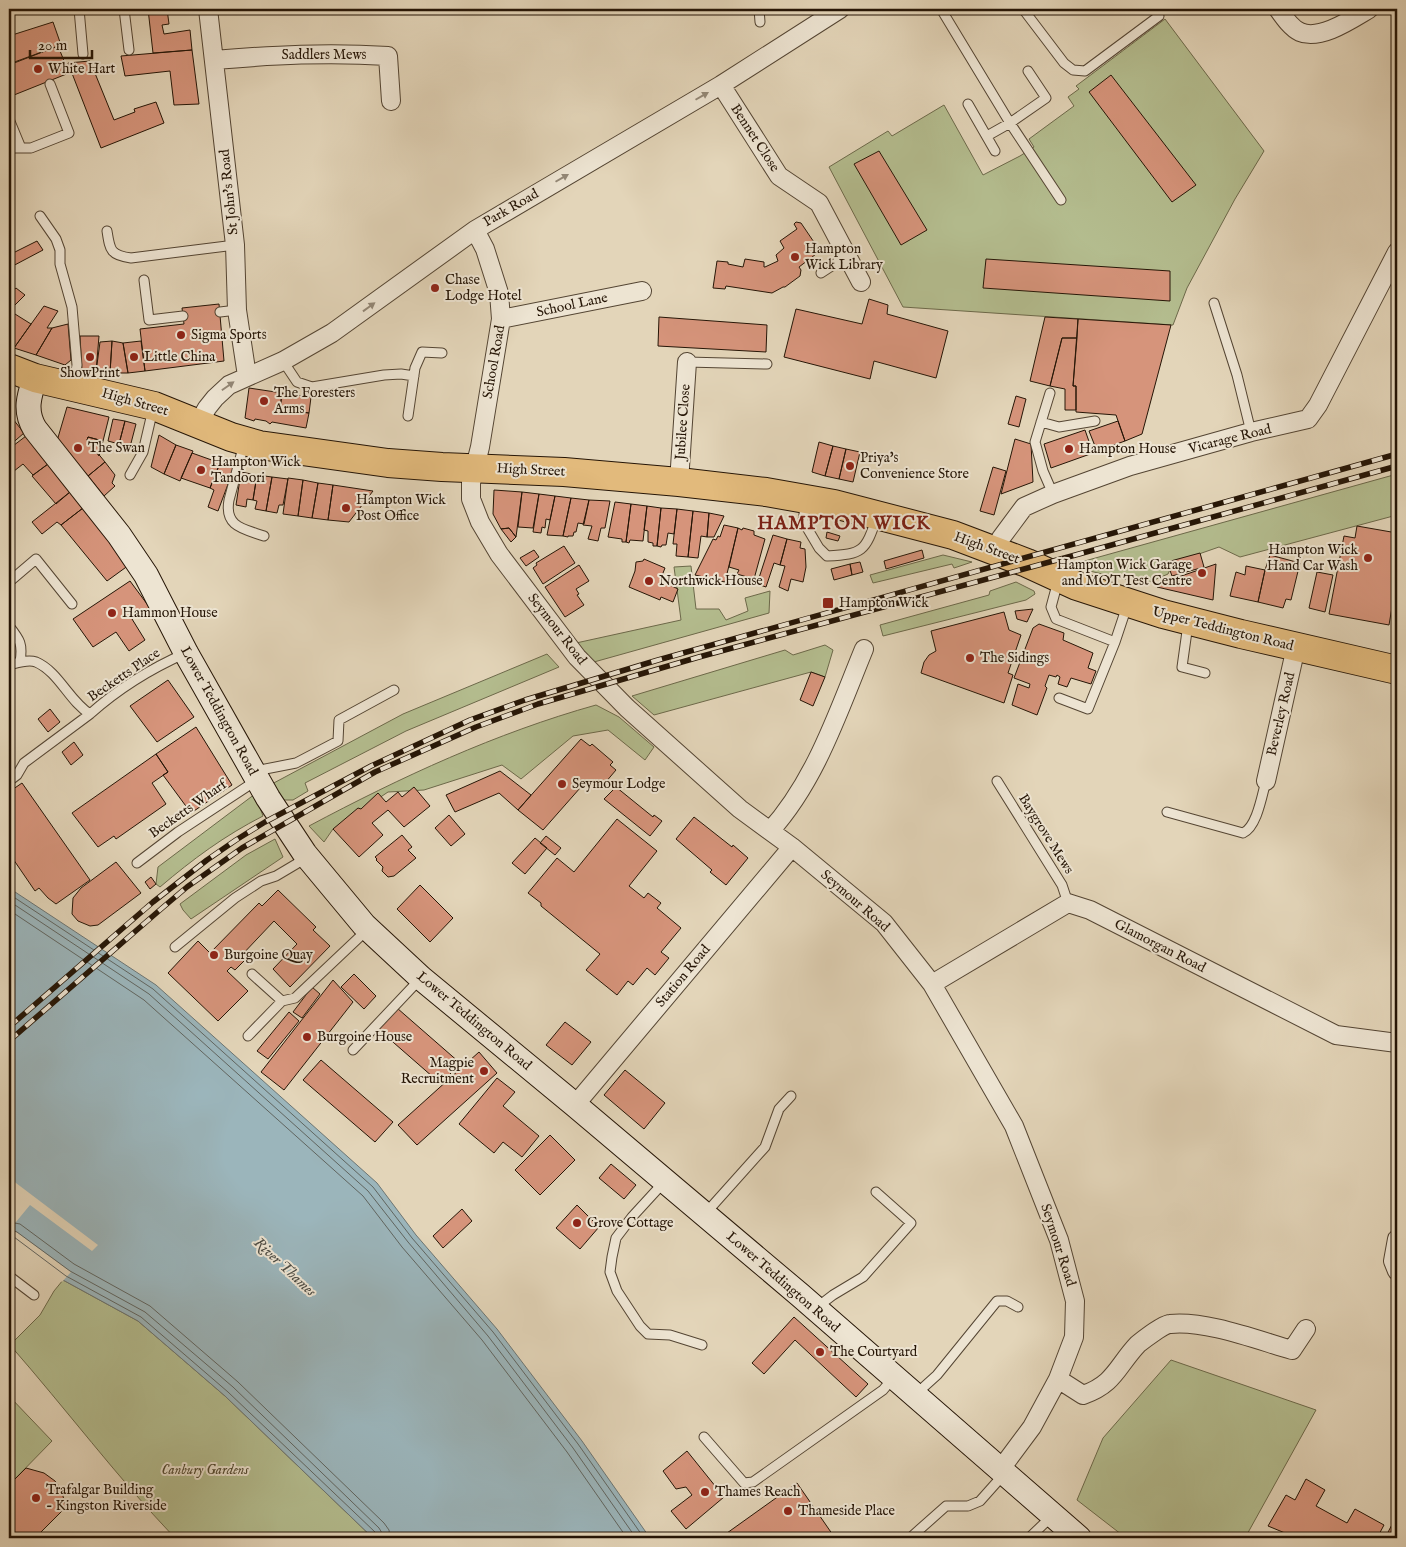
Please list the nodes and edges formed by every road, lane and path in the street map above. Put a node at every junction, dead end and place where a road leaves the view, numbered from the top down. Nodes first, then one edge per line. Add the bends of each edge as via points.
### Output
1 (78, 9) edge
2 (124, 9) edge
3 (208, 9) edge
4 (759, 9) edge
5 (840, 9) edge
6 (941, 9) edge
7 (1023, 9) edge
8 (1278, 9) edge
9 (1369, 9) edge
10 (1159, 16) dead end
11 (760, 22) dead end
12 (129, 50) dead end
13 (83, 54) dead end
14 (214, 60) junction
15 (1028, 71) dead end
16 (50, 84) dead end
17 (721, 85) junction
18 (391, 101) dead end
19 (968, 104) dead end
20 (9, 119) edge
21 (1010, 123) junction
22 (987, 136) junction
23 (9, 148) edge
24 (22, 148) junction
25 (995, 150) dead end
26 (1061, 200) dead end
27 (40, 216) dead end
28 (475, 230) junction
29 (107, 231) dead end
30 (235, 245) junction
31 (1397, 252) edge
32 (847, 256) junction
33 (821, 274) dead end
34 (144, 280) dead end
35 (861, 282) dead end
36 (642, 290) dead end
37 (1214, 303) dead end
38 (183, 316) dead end
39 (501, 319) junction
40 (442, 353) dead end
41 (283, 361) junction
42 (687, 362) joint
43 (767, 364) dead end
44 (9, 368) edge
45 (247, 376) junction
46 (414, 376) junction
47 (35, 378) junction
48 (73, 387) junction
49 (1050, 392) dead end
50 (154, 406) junction
51 (408, 416) dead end
52 (1095, 421) dead end
53 (1042, 422) junction
54 (198, 424) junction
55 (1251, 432) junction
56 (245, 441) junction
57 (473, 468) junction
58 (130, 475) dead end
59 (679, 482) junction
60 (1053, 494) junction
61 (806, 499) junction
62 (877, 515) junction
63 (264, 536) dead end
64 (995, 550) junction
65 (1055, 577) junction
66 (9, 582) edge
67 (1128, 603) junction
68 (72, 604) dead end
69 (1188, 621) junction
70 (9, 626) edge
71 (1116, 642) junction
72 (1296, 647) junction
73 (864, 649) dead end
74 (186, 653) junction
75 (20, 662) junction
76 (9, 665) edge
77 (1397, 670) edge
78 (1205, 673) dead end
79 (394, 690) dead end
80 (1059, 698) dead end
81 (90, 714) junction
82 (255, 776) junction
83 (9, 781) edge
84 (997, 781) dead end
85 (1266, 781) joint
86 (1166, 812) dead end
87 (770, 831) junction
88 (792, 847) junction
89 (308, 857) junction
90 (137, 863) dead end
91 (1068, 904) junction
92 (368, 929) junction
93 (175, 947) dead end
94 (252, 974) dead end
95 (421, 978) junction
96 (932, 984) junction
97 (282, 1001) junction
98 (248, 1036) dead end
99 (1397, 1043) edge
100 (353, 1050) dead end
101 (791, 1096) dead end
102 (574, 1104) junction
103 (665, 1181) junction
104 (876, 1192) dead end
105 (705, 1215) junction
106 (1397, 1239) edge
107 (1397, 1271) edge
108 (9, 1276) edge
109 (34, 1296) dead end
110 (1018, 1307) dead end
111 (815, 1308) junction
112 (1306, 1329) dead end
113 (702, 1344) dead end
114 (894, 1377) junction
115 (1058, 1380) junction
116 (915, 1395) junction
117 (704, 1437) dead end
118 (1002, 1472) junction
119 (1052, 1515) junction
120 (910, 1538) edge
121 (1028, 1538) edge
122 (1079, 1538) edge

1 - 13 lane
2 - 12 lane
3 - 14 street, St John's Road
4 - 11 lane
5 - 17 street, Park Road
6 - 21 lane
7 - 10 lane via 1064,63 1073,70 1085,71
8 - 9 street via 1300,32 1318,34
14 - 18 street, Saddlers Mews via 286,54 388,56
14 - 30 street, St John's Road
15 - 21 lane via 1046,98
16 - 24 lane via 68,133 31,148
28 -> 17 street, Park Road
17 - 32 street, Bennet Close via 779,176 819,203
19 - 22 lane
20 - 24 lane
21 - 22 lane
21 - 26 lane
22 - 25 lane
23 - 24 lane
27 - 48 lane via 60,250 60,264 72,307 77,365
28 - 39 street, School Road via 485,249 499,293
41 -> 28 street, Park Road via 347,323
29 - 30 lane via 110,249 118,256 131,258
30 - 45 street, St John's Road via 228,311
31 - 55 street, Vicarage Road via 1308,419
32 - 33 lane
32 - 35 street, Bennet Close
34 - 38 lane via 149,320
36 - 39 street, School Lane
37 - 55 lane
39 - 57 street, School Road via 480,447
40 - 46 lane via 422,352
41 - 45 street, Park Road
41 - 46 lane via 297,382 312,387 384,375
42 - 43 lane
42 - 59 street, Jubilee Close
44 - 47 main road, High Street
54 -> 45 street, Park Road via 222,390
46 - 51 lane
47 - 48 main road, High Street
47 - 74 street, Lower Teddington Road via 28,402 31,424 146,575
48 - 50 main road, High Street
49 - 53 lane
50 - 54 main road, High Street
50 - 58 lane via 143,452
52 - 53 lane via 1059,427
53 - 60 lane via 1035,442
54 - 56 main road, High Street
55 - 60 street, Vicarage Road via 1130,466
56 - 57 main road, High Street via 352,459
56 - 63 lane via 229,500 228,517 238,526
57 - 59 main road, High Street
57 - 87 street, Seymour Road via 471,499 480,522 577,657 627,708 740,809
59 - 61 main road, High Street
60 - 64 street, Vicarage Road via 1024,507
61 - 62 main road, High Street
61 - 62 lane via 803,521 827,556 853,554 861,550 869,539
62 - 64 main road, High Street
64 - 65 main road, High Street
65 - 67 main road, Upper Teddington Road
65 - 71 lane via 1051,607 1056,619
66 - 68 lane via 36,559
67 - 69 main road, Upper Teddington Road
67 - 71 lane
69 - 72 main road, Upper Teddington Road
69 - 78 lane via 1182,667
70 - 75 lane via 20,639
71 - 80 lane via 1088,708
72 - 77 main road, Upper Teddington Road
72 - 85 street, Beverley Road
73 - 87 street via 807,782
74 - 81 lane, Becketts Place via 149,671
74 - 82 street, Lower Teddington Road
75 - 76 lane, Becketts Place
75 - 81 lane, Becketts Place via 35,662 52,673
79 - 82 lane via 339,720 338,741 296,763
81 - 83 lane via 24,763
82 - 89 street, Lower Teddington Road
82 - 90 lane, Becketts Wharf
84 - 91 lane, Baygrove Mews via 1062,885
85 - 86 lane via 1257,815 1248,831 1243,833
87 - 88 street, Seymour Road
88 - 96 street, Seymour Road via 884,923
88 - 102 street, Station Road
89 - 92 street, Lower Teddington Road
89 - 93 lane via 235,898
91 - 96 street
91 - 99 street, Glamorgan Road via 1090,910 1336,1036
92 - 95 street, Lower Teddington Road
92 - 97 lane via 295,998
94 - 97 lane
95 - 100 lane
95 - 102 street, Lower Teddington Road
96 - 115 street, Seymour Road via 1014,1126 1059,1240 1075,1301 1074,1337
97 - 98 lane
101 - 105 lane via 779,1109 766,1147
102 - 103 street, Lower Teddington Road
103 - 105 street, Lower Teddington Road
103 - 113 lane via 616,1238 610,1272 617,1291 648,1334 670,1335
104 - 111 lane via 911,1222 864,1278
105 - 111 street, Lower Teddington Road
106 - 107 street via 1393,1261
108 - 109 lane
110 - 116 lane via 1007,1301 997,1301 937,1374
111 - 114 street, Lower Teddington Road
112 - 115 street via 1292,1350 1201,1325 1168,1324 1139,1344 1097,1390 1083,1395
114 - 116 street, Lower Teddington Road
114 - 117 lane via 883,1390 753,1482 744,1483
115 - 118 street, Seymour Road
116 - 118 street, Lower Teddington Road
118 - 119 street, Lower Teddington Road
118 - 120 lane via 980,1502 968,1506 946,1506
119 - 121 lane
119 - 122 street, Lower Teddington Road

